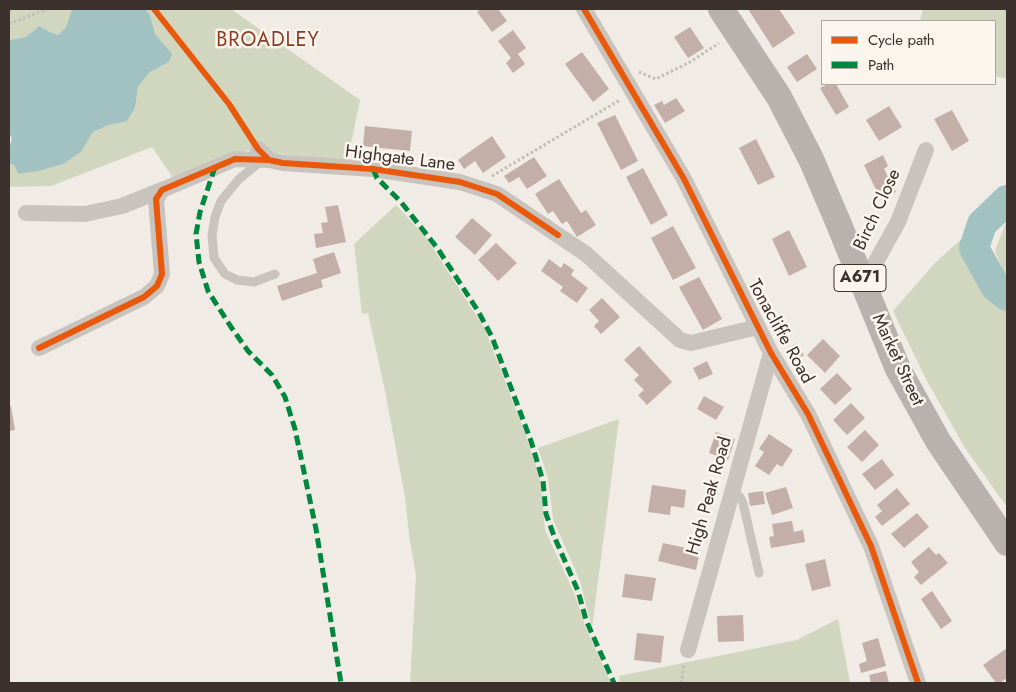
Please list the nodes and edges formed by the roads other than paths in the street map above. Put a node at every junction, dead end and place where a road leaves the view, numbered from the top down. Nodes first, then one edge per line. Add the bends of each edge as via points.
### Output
1 (584, 9) edge
2 (721, 9) edge
3 (926, 150) dead end
4 (264, 156) junction
5 (162, 190) junction
6 (26, 213) dead end
7 (275, 274) dead end
8 (863, 285) junction
9 (758, 328) junction
10 (40, 348) dead end
11 (771, 352) junction
12 (732, 491) junction
13 (1007, 543) edge
14 (758, 573) dead end
15 (688, 650) dead end
16 (918, 683) edge

1 - 9 street, Tonacliffe Road via 684,178
2 - 8 main road, Market Street / A671 via 779,97 811,159
3 - 8 street, Birch Close via 898,222
4 - 5 street, Highgate Lane via 235,159
4 - 7 lane via 221,201 212,235 214,258 225,274 237,280 254,282
4 - 9 street, Highgate Lane via 282,163 373,169 460,182 497,194 586,254 680,340 691,343
5 - 6 street, Highgate Lane via 122,206 85,214
5 - 10 street via 156,199 162,274 156,286 144,296
8 - 13 main road, Market Street / A671 via 898,369 938,441
9 - 11 street, Tonacliffe Road
11 - 12 street, High Peak Road
11 - 16 street, Tonacliffe Road via 808,414 871,546
12 - 14 lane via 743,503
12 - 15 street, High Peak Road

